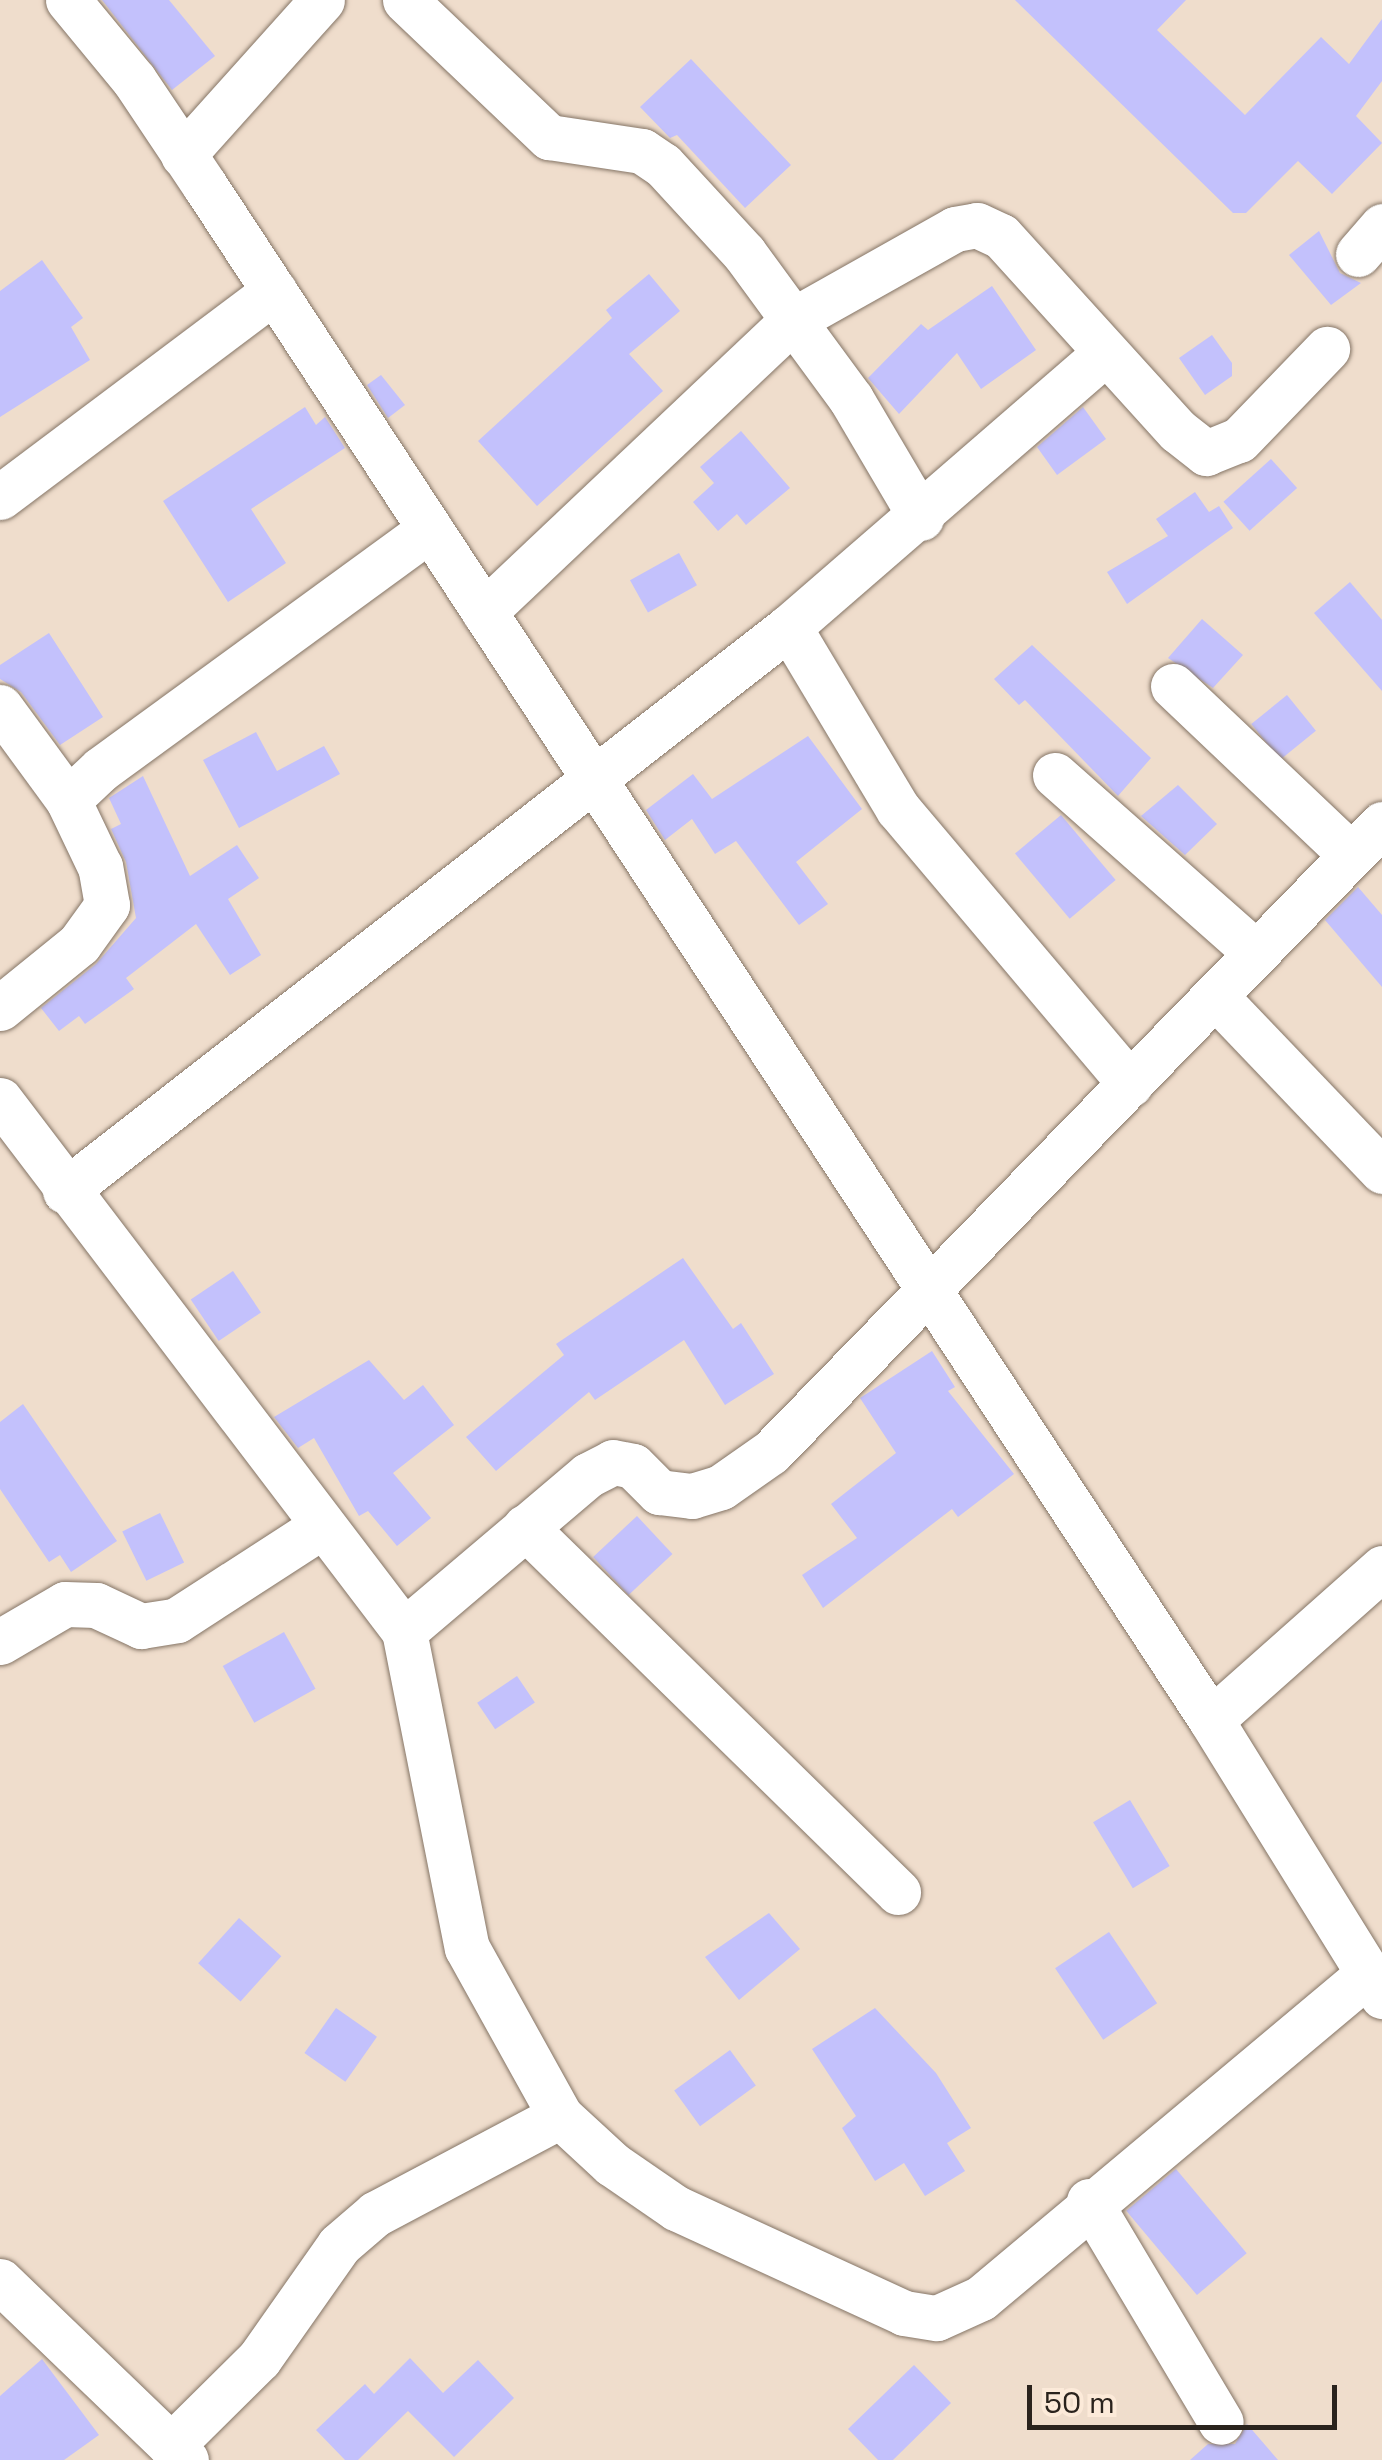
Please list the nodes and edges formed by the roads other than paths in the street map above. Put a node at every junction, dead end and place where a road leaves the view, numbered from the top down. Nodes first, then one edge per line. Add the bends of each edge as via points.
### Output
1 (68, 0) edge
2 (322, 0) edge
3 (405, 0) edge
4 (183, 154) junction
5 (274, 292) junction
6 (794, 320) junction
7 (1328, 349) dead end
8 (1106, 353) junction
9 (0, 497) edge
10 (921, 518) junction
11 (430, 529) junction
12 (484, 612) junction
13 (789, 627) junction
14 (1173, 686) dead end
15 (0, 708) edge
16 (591, 775) junction
17 (1055, 775) dead end
18 (68, 800) junction
19 (1366, 840) edge
20 (1256, 952) junction
21 (1215, 996) junction
22 (0, 1008) edge
23 (1130, 1084) junction
24 (0, 1100) edge
25 (1382, 1171) edge
26 (65, 1190) junction
27 (930, 1292) junction
28 (321, 1528) junction
29 (525, 1528) junction
30 (1382, 1568) edge
31 (404, 1631) junction
32 (0, 1642) edge
33 (1212, 1720) junction
34 (898, 1892) dead end
35 (1375, 1985) edge
36 (560, 2116) junction
37 (1090, 2201) junction
38 (0, 2280) edge
39 (1221, 2422) dead end
40 (179, 2453) edge

1 - 4 street via 134,80
2 - 4 street
3 - 6 street via 549,137 652,156 744,253
4 - 5 street
5 - 9 street
5 - 11 street
6 - 8 street via 930,242 977,225 1001,236
6 - 10 street
6 - 12 street
7 - 8 street via 1239,440 1206,453
8 - 10 street
10 - 13 street
11 - 12 street
11 - 18 street via 101,768
12 - 16 street
13 - 16 street
13 - 23 street via 898,809
14 - 19 street
15 - 18 street
16 - 26 street
16 - 27 street
17 - 20 street
18 - 22 street via 100,866 108,905 80,944
19 - 20 street
20 - 21 street
21 - 23 street
21 - 25 street
23 - 27 street
24 - 26 street
26 - 28 street
27 - 29 street via 771,1452 721,1486 692,1496 659,1492 633,1466 613,1462
27 - 33 street
28 - 31 street
28 - 32 street via 177,1620 141,1626 96,1605 64,1604
29 - 31 street
29 - 34 street
30 - 33 street
31 - 36 street via 467,1948
33 - 35 street
35 - 37 street
36 - 37 street via 612,2164 676,2208 904,2313 937,2318 981,2298
36 - 40 street via 375,2214 339,2245 259,2358
37 - 39 street
38 - 40 street

